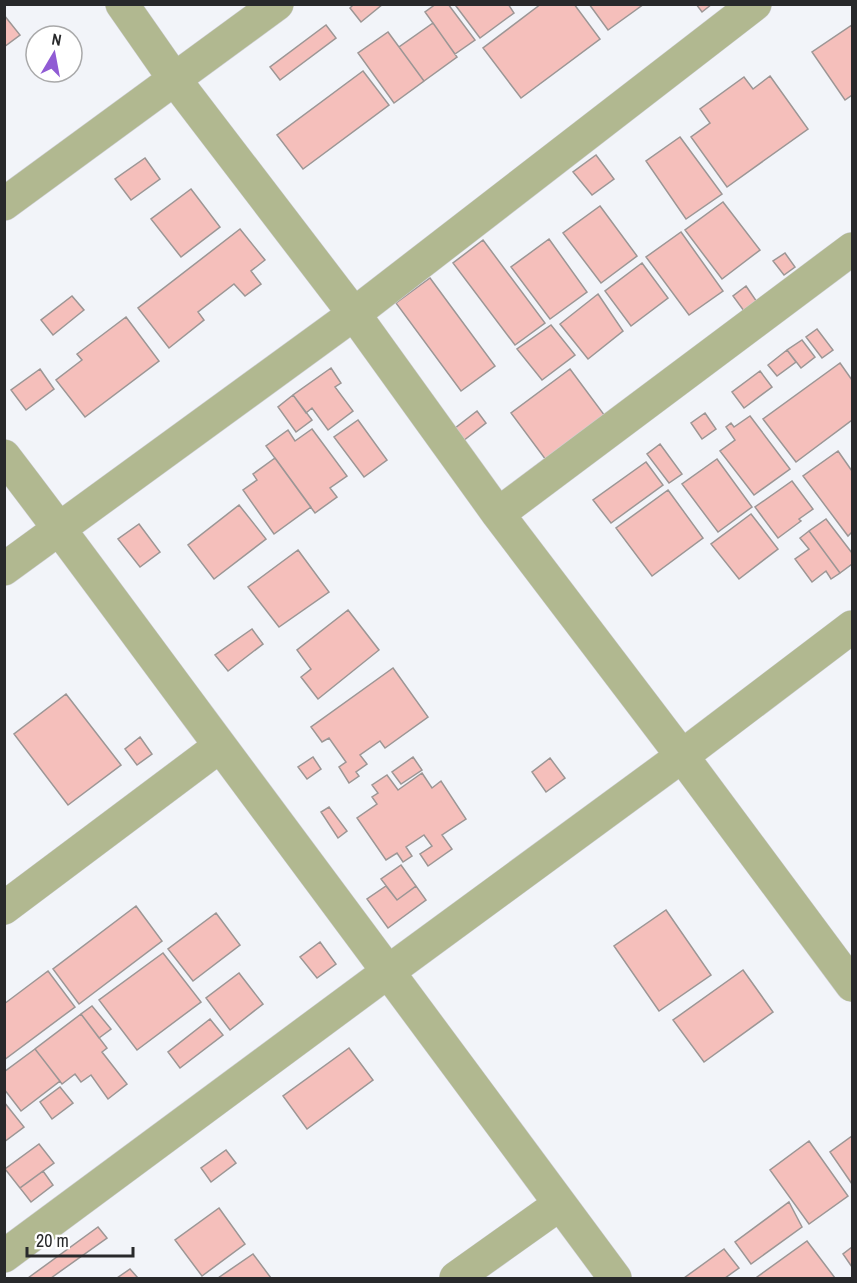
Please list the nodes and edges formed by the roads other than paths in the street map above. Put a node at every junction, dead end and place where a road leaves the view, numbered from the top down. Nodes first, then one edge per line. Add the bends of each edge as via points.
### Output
1 (122, 4) edge
2 (277, 4) edge
3 (755, 4) edge
4 (175, 80) junction
5 (4, 204) edge
6 (852, 249) edge
7 (354, 314) junction
8 (4, 456) edge
9 (498, 514) junction
10 (61, 530) junction
11 (4, 569) edge
12 (852, 627) edge
13 (220, 746) junction
14 (682, 756) junction
15 (4, 908) edge
16 (847, 967) edge
17 (388, 971) junction
18 (560, 1204) junction
19 (4, 1256) edge
20 (456, 1278) edge
21 (615, 1278) edge

1 - 4 street
2 - 4 street
3 - 7 street
4 - 5 street
4 - 7 street
6 - 9 street
7 - 9 street
7 - 10 street
8 - 10 street
9 - 14 street
10 - 11 street
10 - 13 street
12 - 14 street
13 - 15 street
13 - 17 street
14 - 16 street
14 - 17 street
17 - 18 street
17 - 19 street
18 - 20 street
18 - 21 street

